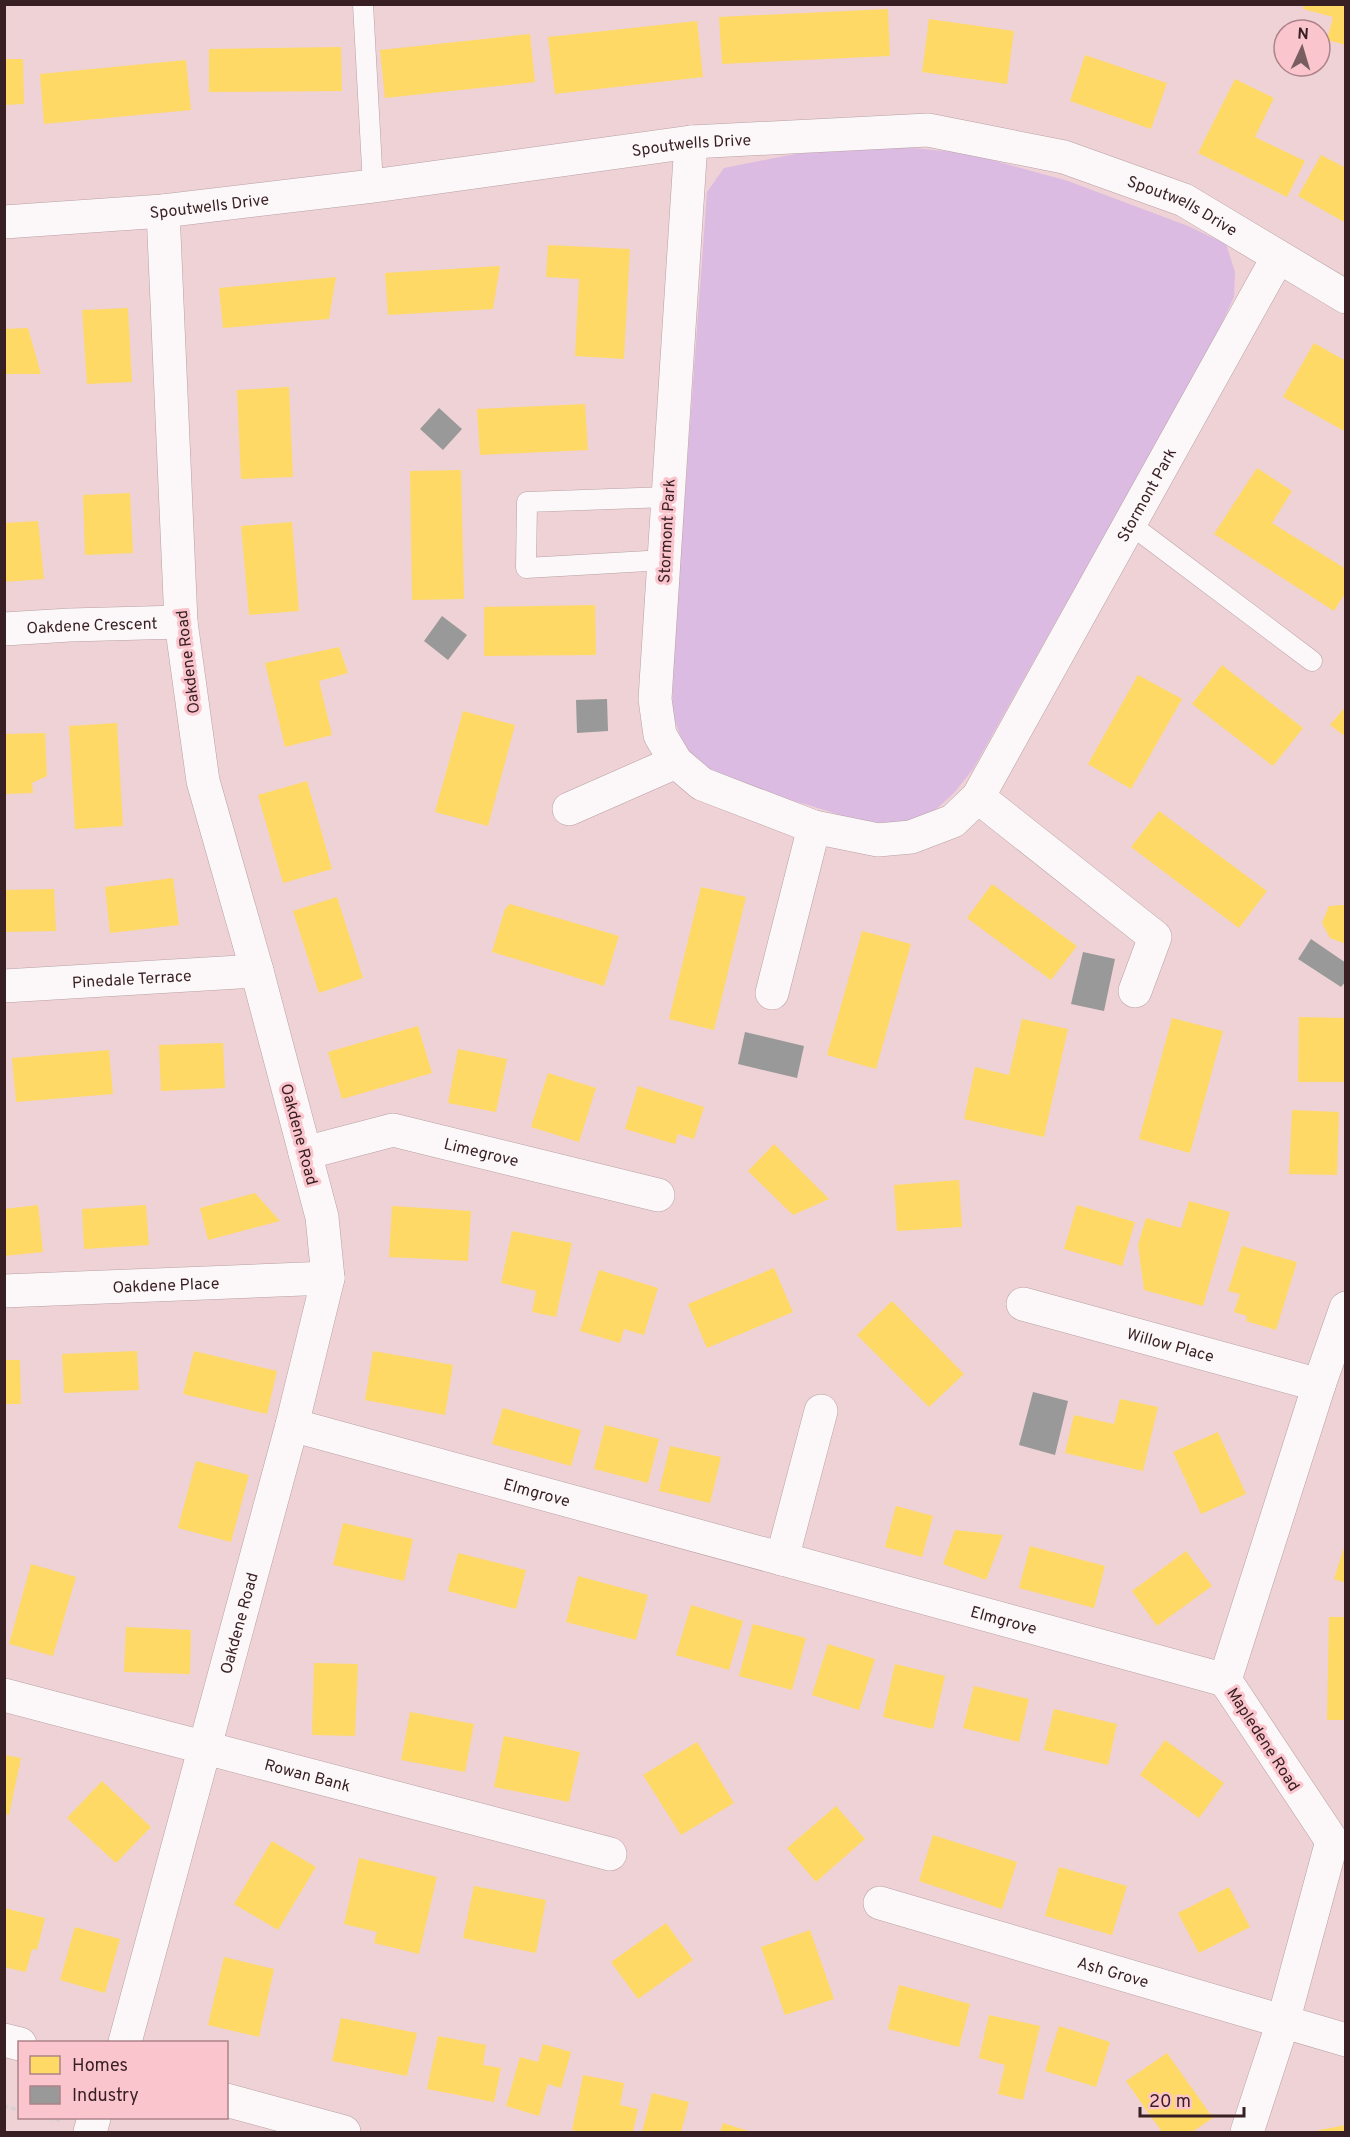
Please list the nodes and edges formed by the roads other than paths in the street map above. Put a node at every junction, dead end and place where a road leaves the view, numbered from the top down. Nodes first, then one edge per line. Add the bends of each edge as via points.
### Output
1 (363, 4) edge
2 (691, 142) junction
3 (373, 186) junction
4 (163, 211) junction
5 (4, 222) edge
6 (1278, 257) junction
7 (1346, 297) edge
8 (668, 497) junction
9 (1130, 524) junction
10 (665, 560) junction
11 (181, 622) junction
12 (4, 629) edge
13 (1312, 661) dead end
14 (676, 762) junction
15 (978, 797) junction
16 (568, 809) dead end
17 (813, 826) junction
18 (257, 971) junction
19 (4, 986) edge
20 (1135, 991) dead end
21 (772, 993) dead end
22 (305, 1153) junction
23 (658, 1195) dead end
24 (328, 1278) junction
25 (4, 1291) edge
26 (1023, 1304) dead end
27 (1346, 1308) edge
28 (1319, 1385) junction
29 (821, 1412) dead end
30 (292, 1425) junction
31 (782, 1559) junction
32 (1225, 1680) junction
33 (4, 1695) edge
34 (203, 1749) junction
35 (1339, 1835) edge
36 (610, 1854) dead end
37 (880, 1903) dead end
38 (1282, 2022) junction
39 (1346, 2040) edge
40 (126, 2041) edge
41 (228, 2101) edge
42 (344, 2133) edge
43 (1247, 2133) edge

1 - 3 lane
2 - 3 street, Spoutwells Drive
2 - 6 street, Spoutwells Drive via 928,130 1064,157 1184,200
2 - 8 street, Stormont Park
3 - 4 street, Spoutwells Drive
4 - 5 street, Spoutwells Drive
4 - 11 street, Oakdene Road
6 - 7 street, Spoutwells Drive
6 - 9 street, Stormont Park
8 - 10 street, Stormont Park
8 - 10 lane via 527,502 526,568
9 - 13 lane
9 - 15 street, Stormont Park
10 - 14 street, Stormont Park via 655,699 660,735
11 - 12 street, Oakdene Crescent
11 - 18 street, Oakdene Road via 203,781
14 - 16 street
14 - 17 street, Stormont Park via 702,784
15 - 17 street, Stormont Park via 953,821 911,837 878,840
15 - 20 street via 1155,937
17 - 21 street
18 - 19 street, Pinedale Terrace
18 - 22 street, Oakdene Road
22 - 23 street, Limegrove via 393,1130
22 - 24 street, Oakdene Road via 322,1217
24 - 25 street, Oakdene Place
24 - 30 street, Oakdene Road
26 - 28 street, Willow Place
27 - 28 street, Mapledene Road
28 - 32 street, Mapledene Road
29 - 31 street
30 - 31 street, Elmgrove
30 - 34 street, Oakdene Road
31 - 32 street, Elmgrove
32 - 35 street, Mapledene Road
33 - 34 street, Rowan Bank
34 - 36 street, Rowan Bank
34 - 40 street, Oakdene Road
35 - 38 street, Mapledene Road
37 - 38 street, Ash Grove
38 - 39 street, Ash Grove
38 - 43 street, Mapledene Road
41 - 42 street

